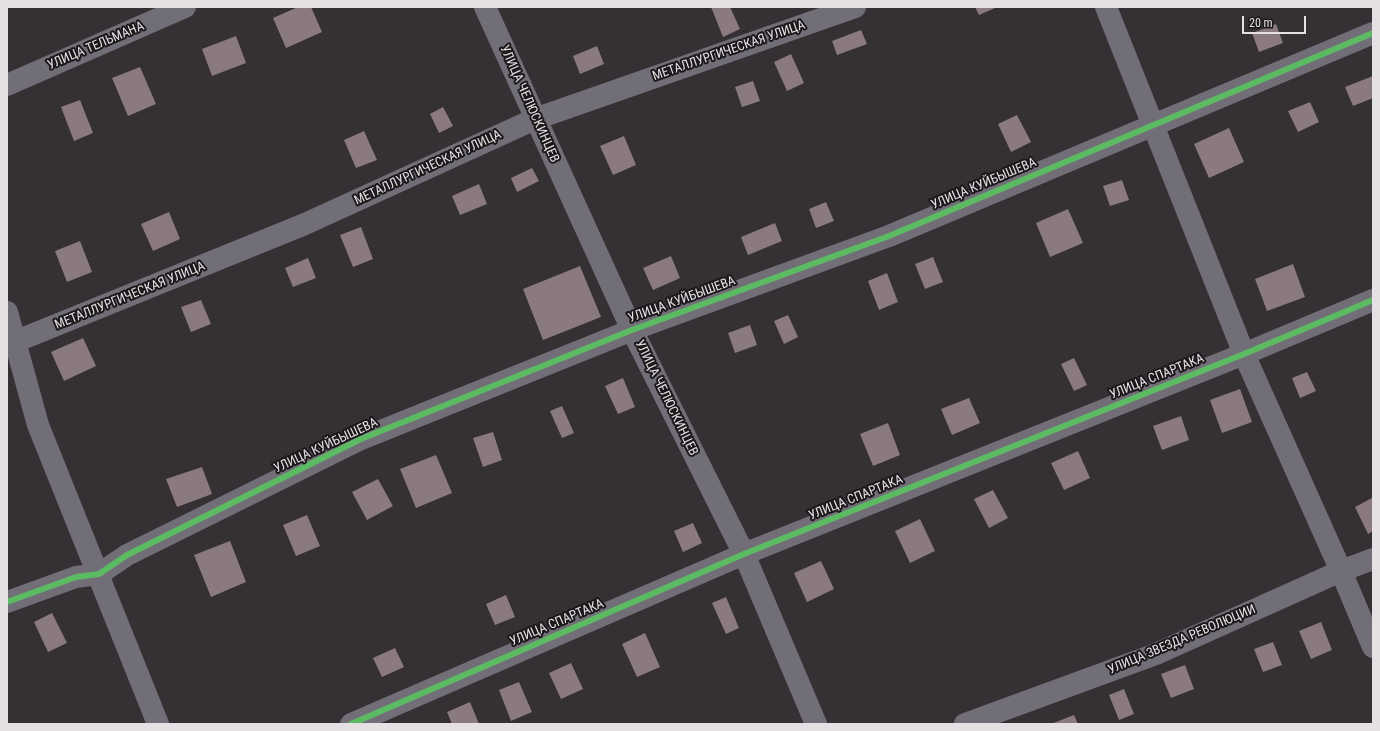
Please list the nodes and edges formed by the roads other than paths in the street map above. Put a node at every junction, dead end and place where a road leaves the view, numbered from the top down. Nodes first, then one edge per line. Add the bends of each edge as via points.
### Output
1 (185, 7) edge
2 (486, 7) edge
3 (855, 7) edge
4 (1106, 7) edge
5 (1373, 34) edge
6 (7, 84) edge
7 (535, 118) junction
8 (1152, 124) junction
9 (1373, 300) edge
10 (7, 312) edge
11 (632, 330) junction
12 (11, 344) edge
13 (1244, 354) junction
14 (744, 554) junction
15 (1373, 559) edge
16 (1341, 571) junction
17 (98, 574) junction
18 (7, 602) edge
19 (1373, 646) edge
20 (158, 724) edge
21 (350, 724) edge
22 (816, 724) edge
23 (965, 724) edge

1 - 6 street, УЛИЦА ТЕЛЬМАНА
2 - 7 street, УЛИЦА ЧЕЛЮСКИНЦЕВ
3 - 7 street, МЕТАЛЛУРГИЧЕСКАЯ УЛИЦА
4 - 8 street
5 - 8 street, УЛИЦА КУЙБЫШЕВА
7 - 11 street, УЛИЦА ЧЕЛЮСКИНЦЕВ
7 - 12 street, МЕТАЛЛУРГИЧЕСКАЯ УЛИЦА via 305,224
8 - 11 street, УЛИЦА КУЙБЫШЕВА via 889,236
8 - 13 street
9 - 13 street, УЛИЦА СПАРТАКА
10 - 12 street
11 - 14 street, УЛИЦА ЧЕЛЮСКИНЦЕВ
11 - 17 street, УЛИЦА КУЙБЫШЕВА via 361,439 127,555
12 - 17 street via 38,425
13 - 14 street, УЛИЦА СПАРТАКА
13 - 16 street
14 - 21 street, УЛИЦА СПАРТАКА
14 - 22 street, УЛИЦА ЧЕЛЮСКИНЦЕВ
15 - 16 street, УЛИЦА ЗВЕЗДА РЕВОЛЮЦИИ
16 - 19 street
16 - 23 street, УЛИЦА ЗВЕЗДА РЕВОЛЮЦИИ via 1156,654
17 - 18 street, УЛИЦА КУЙБЫШЕВА via 76,577
17 - 20 street

